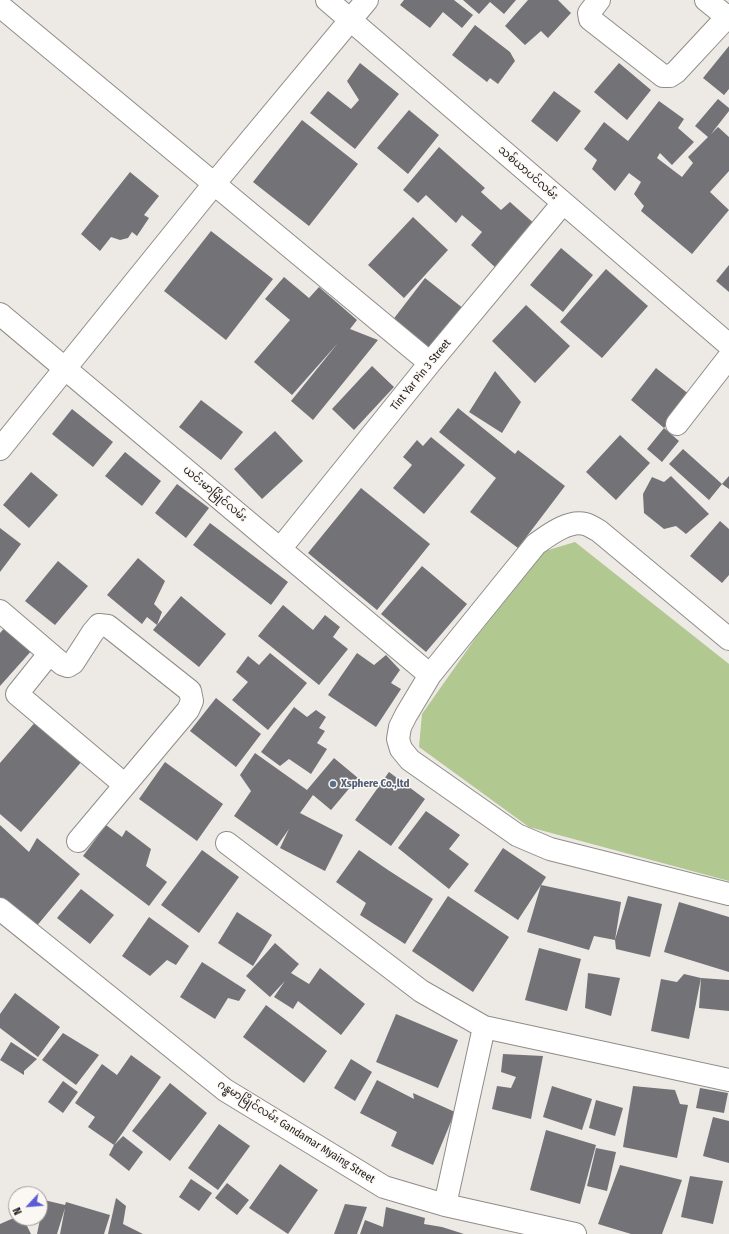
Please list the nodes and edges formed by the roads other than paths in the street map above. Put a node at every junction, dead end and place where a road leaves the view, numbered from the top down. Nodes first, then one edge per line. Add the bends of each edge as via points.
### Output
1 (327, 0) edge
2 (367, 0) edge
3 (599, 0) edge
4 (706, 0) edge
5 (0, 6) edge
6 (728, 16) edge
7 (350, 20) junction
8 (214, 184) junction
9 (563, 204) junction
10 (0, 314) edge
11 (729, 345) edge
12 (729, 357) edge
13 (430, 363) junction
14 (65, 369) junction
15 (677, 424) dead end
16 (0, 448) edge
17 (280, 549) junction
18 (0, 611) edge
19 (729, 639) edge
20 (49, 654) junction
21 (430, 675) junction
22 (125, 785) junction
23 (78, 841) dead end
24 (227, 843) dead end
25 (729, 894) edge
26 (0, 909) edge
27 (484, 1027) junction
28 (729, 1080) edge
29 (445, 1205) junction
30 (575, 1234) edge

1 - 7 street, သစ်ယာပင်လမ်း
2 - 7 street
3 - 6 street via 589,13 590,19 664,76 676,72
4 - 6 street
5 - 8 street
7 - 8 street
7 - 9 street, သစ်ယာပင်လမ်း
8 - 13 street
8 - 14 street
9 - 11 street, သစ်ယာပင်လမ်း
9 - 13 street, Tint Yar Pin 3 Street
10 - 14 street, ယင်းမာမြိုင်လမ်း
12 - 15 street
13 - 17 street, Tint Yar Pin 3 Street
14 - 16 street
14 - 17 street, ယင်းမာမြိုင်လမ်း
17 - 21 street, ယင်းမာမြိုင်လမ်း
18 - 20 street
19 - 21 street via 599,531 586,524 576,523 536,544
20 - 22 street via 17,694
20 - 22 street via 68,666 73,663 99,625 108,626 190,691 192,701 188,710
21 - 25 street via 400,726 398,739 410,760 517,835 534,843
22 - 23 street
24 - 27 street via 421,991
26 - 29 street, ဂန္ဓမာမြိုင်လမ်း Gandamar Myaing Street via 225,1090 384,1187
27 - 28 street
27 - 29 street
29 - 30 street, ဂန္ဓမာမြိုင်လမ်း Gandamar Myaing Street

